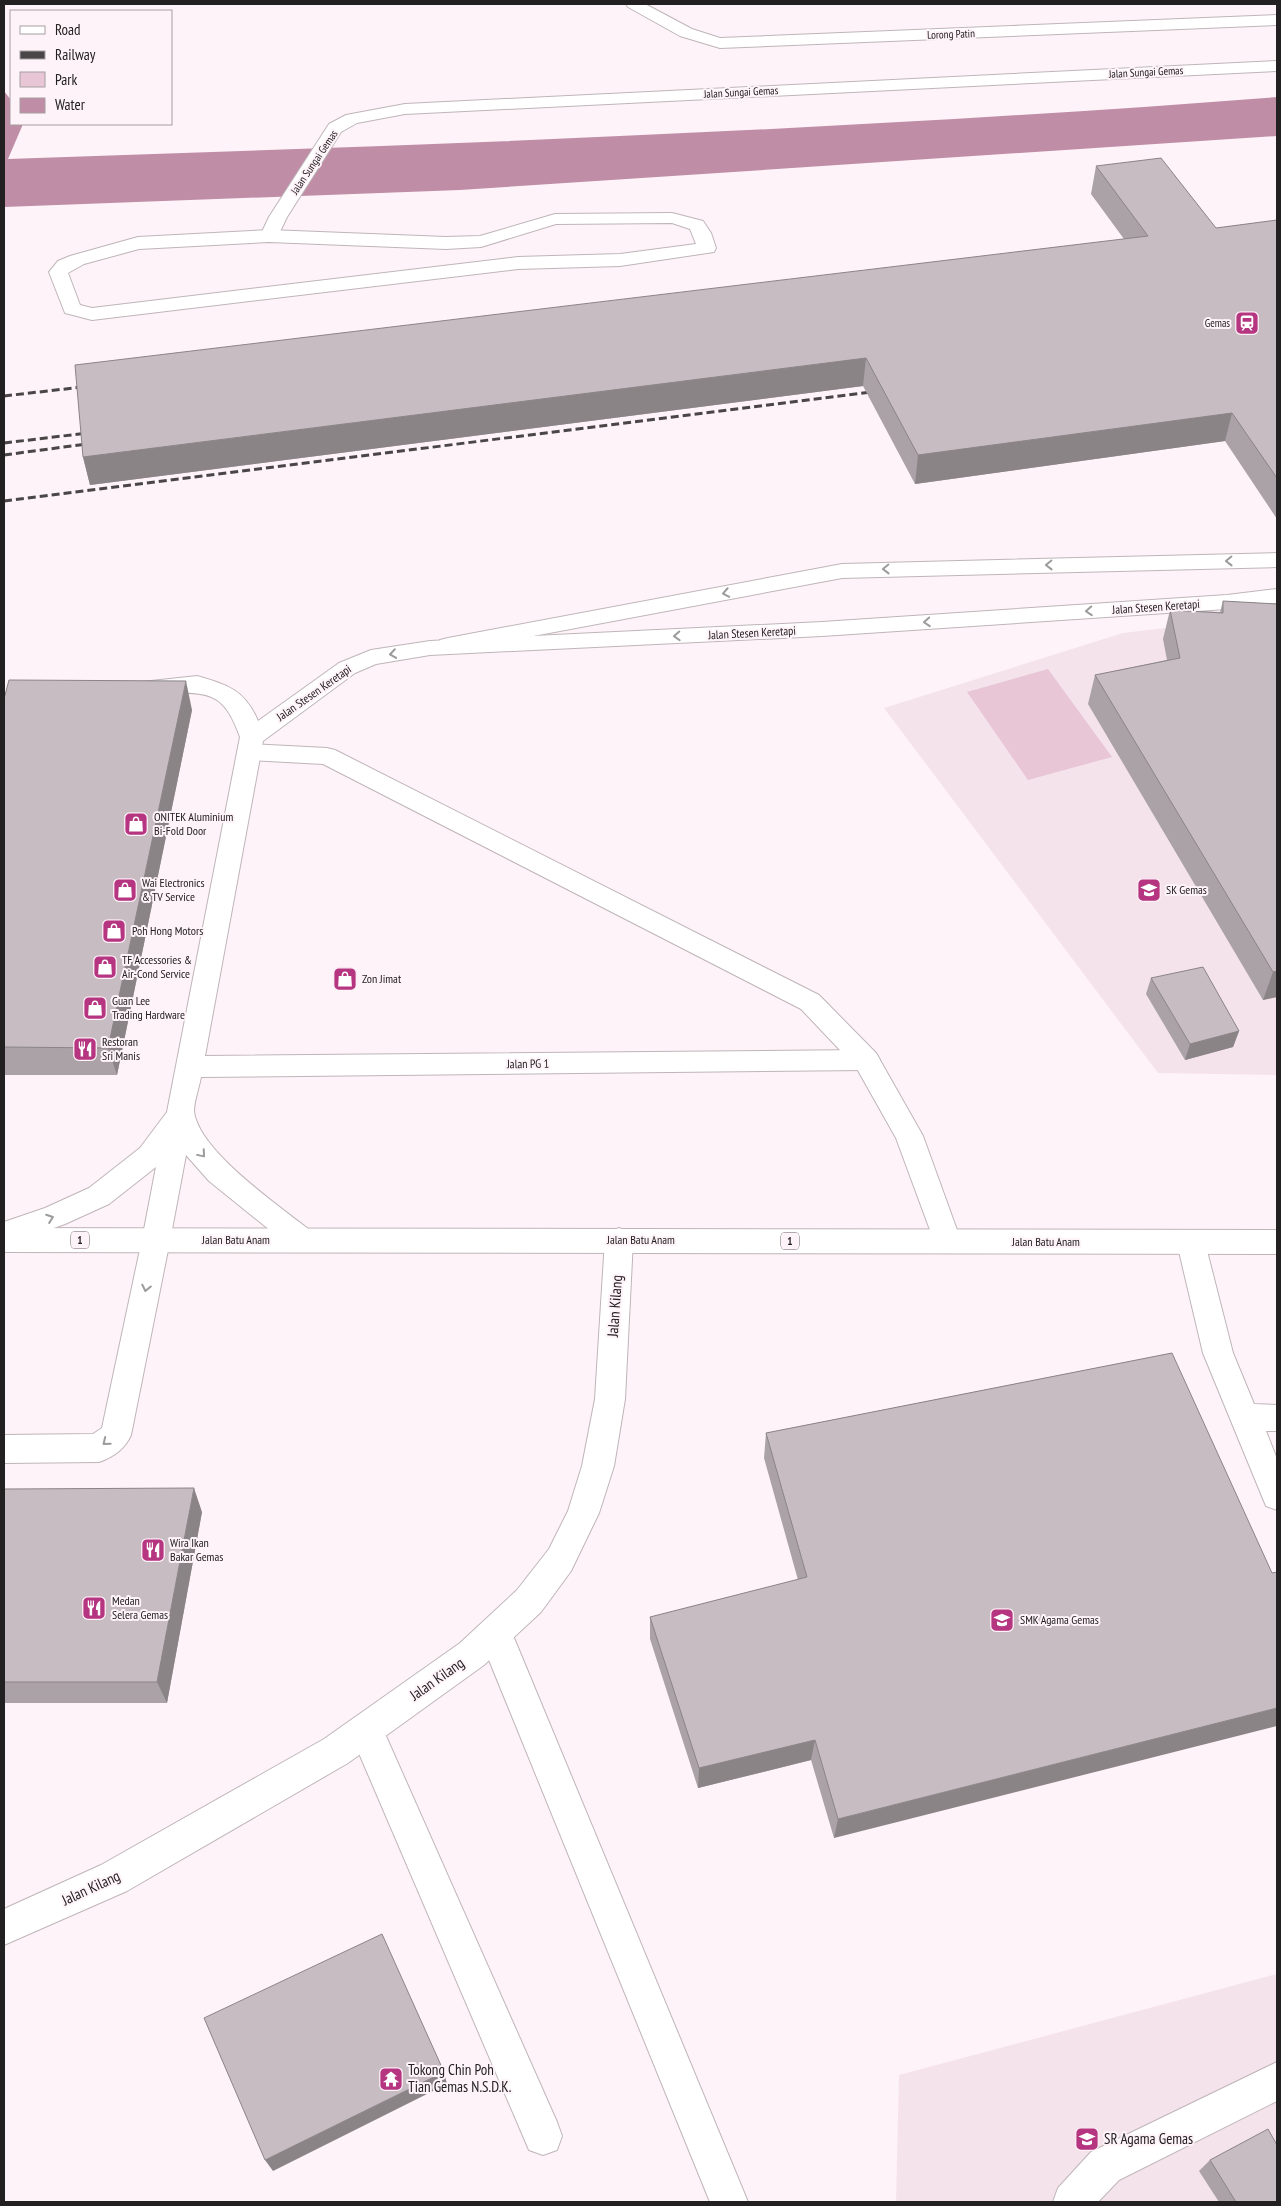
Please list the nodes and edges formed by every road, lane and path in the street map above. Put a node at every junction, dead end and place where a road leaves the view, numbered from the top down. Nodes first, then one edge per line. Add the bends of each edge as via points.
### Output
1 (634, 4) edge
2 (1277, 20) edge
3 (1277, 66) edge
4 (270, 236) junction
5 (1277, 560) edge
6 (1277, 596) edge
7 (430, 648) junction
8 (130, 688) edge
9 (250, 744) junction
10 (866, 1060) junction
11 (190, 1067) junction
12 (181, 1112) junction
13 (4, 1234) edge
14 (4, 1240) edge
15 (156, 1240) junction
16 (302, 1240) junction
17 (620, 1240) junction
18 (946, 1241) junction
19 (1191, 1242) junction
20 (1277, 1242) edge
21 (1243, 1417) junction
22 (1277, 1418) edge
23 (4, 1449) edge
24 (1275, 1485) edge
25 (495, 1633) junction
26 (366, 1730) junction
27 (4, 1927) edge
28 (1277, 2081) edge
29 (543, 2136) dead end
30 (729, 2202) edge
31 (1072, 2202) edge

1 - 2 main road, Lorong Patin via 686,34 720,43
3 - 4 main road, Jalan Sungai Gemas via 405,109 352,119 335,128 278,217
4 - 4 main road via 446,243 481,241 555,219 672,218 694,221 701,226 707,248 620,260 518,263 92,314 72,309 58,272 77,260 138,243
5 -> 7 main road via 842,571
6 -> 7 main road, Jalan Stesen Keretapi via 1217,603 822,629
7 -> 9 main road, Jalan Stesen Keretapi via 371,657 347,668
8 - 9 main road via 197,684 231,697 242,711
9 - 10 main road via 327,756 810,1002
9 - 11 main road
10 - 11 main road, Jalan PG 1
10 - 18 main road via 908,1136
11 - 12 main road
13 -> 12 main road via 99,1196 150,1156
12 - 15 main road
12 -> 16 main road via 189,1138 218,1173
14 - 15 main road, Jalan Batu Anam / 1
15 - 16 main road, Jalan Batu Anam / 1
15 -> 23 main road via 116,1435 99,1448
16 - 17 main road, Jalan Batu Anam / 1
17 - 18 main road, Jalan Batu Anam / 1
17 - 25 main road, Jalan Kilang via 610,1399 598,1466 582,1513 560,1560 529,1601
18 - 19 main road, Jalan Batu Anam / 1
19 - 20 main road, Jalan Batu Anam / 1
19 - 21 main road via 1218,1354
21 - 22 main road
21 - 24 main road
25 - 26 main road, Jalan Kilang via 472,1654
25 - 30 main road
26 - 27 main road, Jalan Kilang via 336,1751 114,1878
26 - 29 main road
28 - 31 main road via 1105,2166

